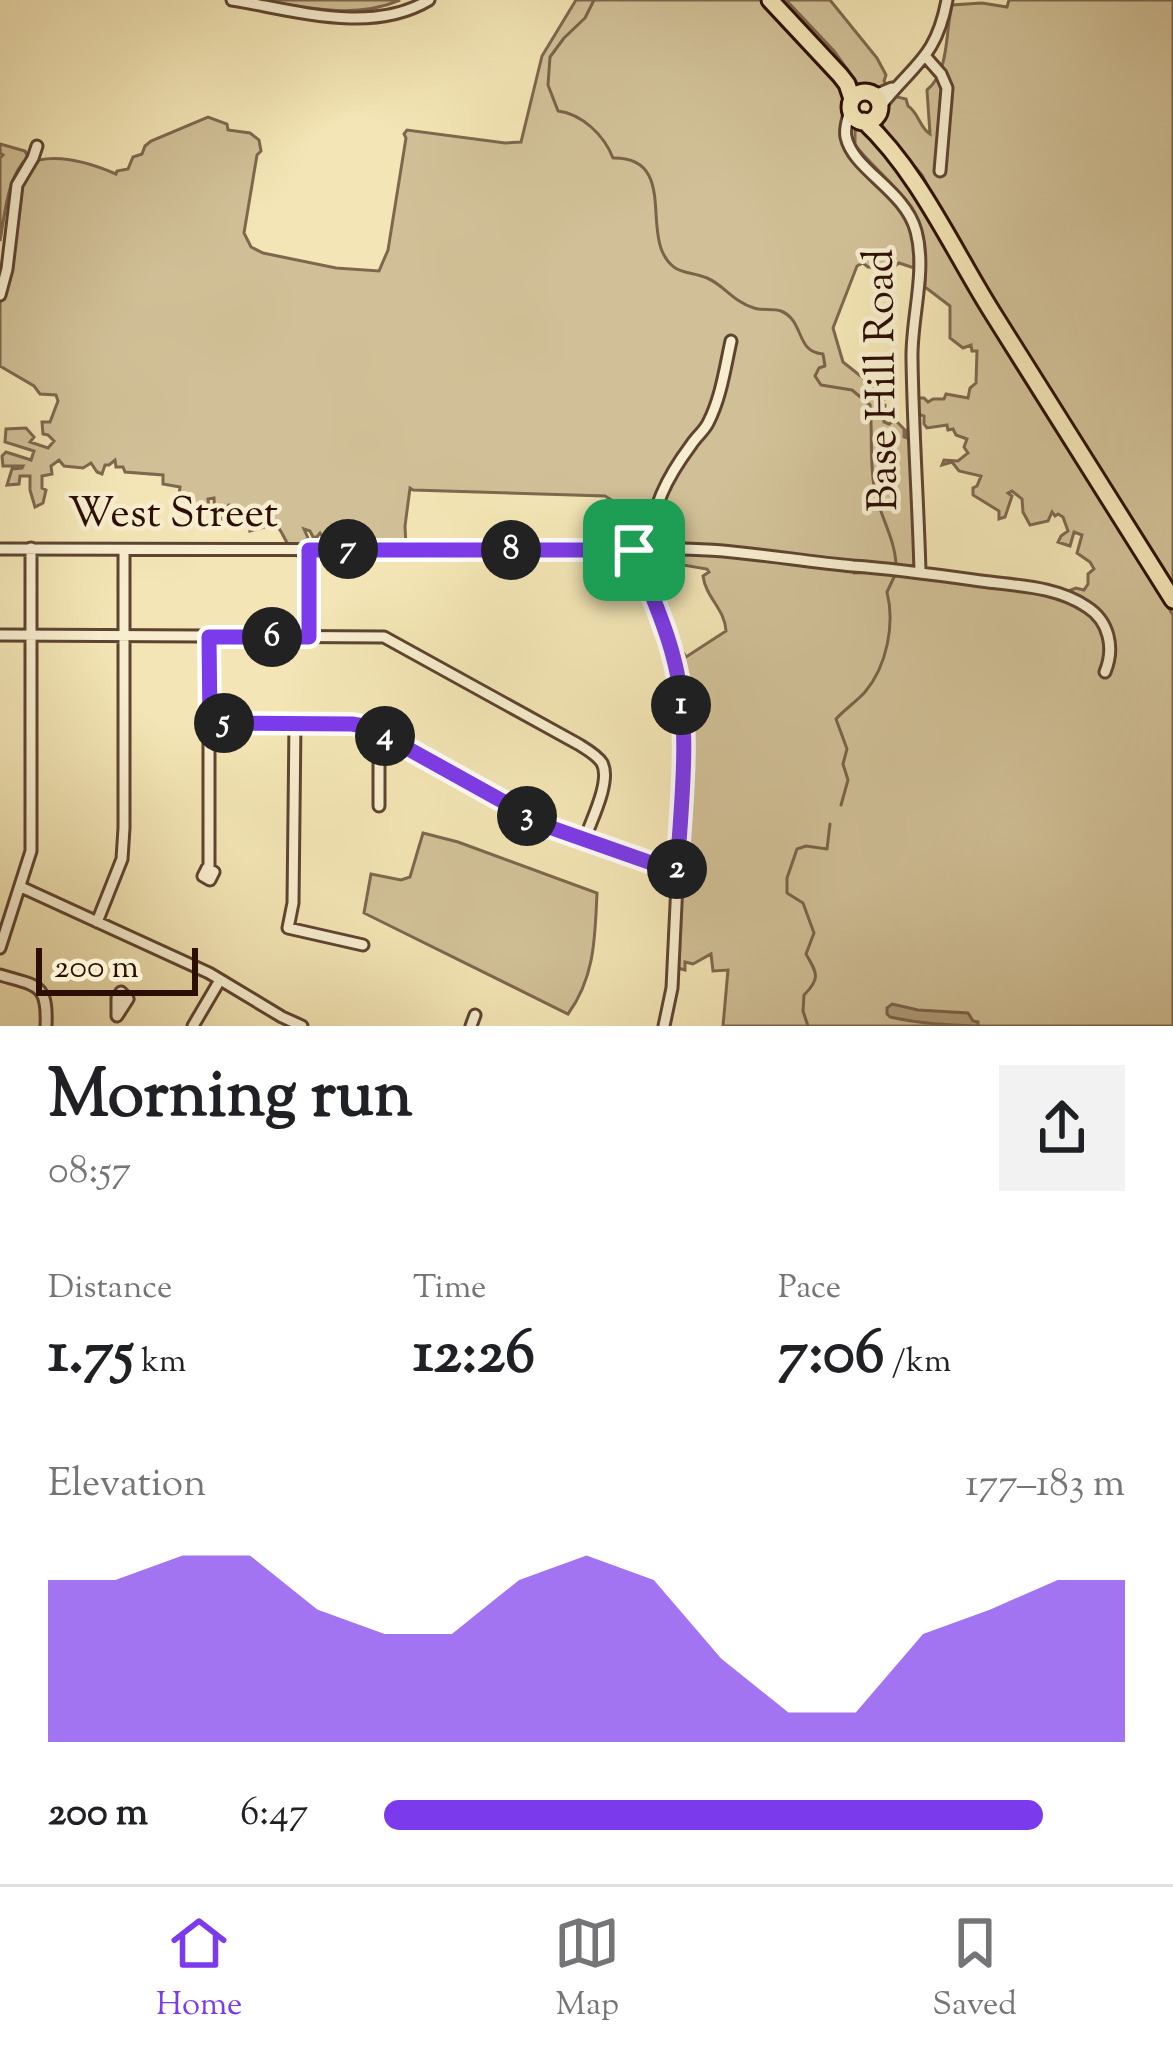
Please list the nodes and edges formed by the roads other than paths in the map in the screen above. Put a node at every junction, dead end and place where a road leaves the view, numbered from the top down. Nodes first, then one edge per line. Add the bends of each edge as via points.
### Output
1 (232, 0) edge
2 (412, 0) edge
3 (429, 0) edge
4 (770, 0) edge
5 (781, 0) edge
6 (947, 0) edge
7 (398, 12) junction
8 (926, 57) junction
9 (864, 107) junction
10 (37, 146) dead end
11 (940, 171) dead end
12 (0, 295) edge
13 (731, 341) dead end
14 (31, 548) junction
15 (652, 548) junction
16 (0, 549) edge
17 (124, 550) junction
18 (309, 550) junction
19 (634, 550) junction
20 (920, 571) junction
21 (1173, 600) edge
22 (0, 635) edge
23 (32, 635) junction
24 (124, 635) junction
25 (209, 637) junction
26 (309, 637) junction
27 (1105, 672) dead end
28 (210, 723) junction
29 (295, 723) junction
30 (379, 732) junction
31 (379, 806) dead end
32 (584, 841) junction
33 (209, 868) dead end
34 (677, 872) junction
35 (21, 887) junction
36 (97, 922) junction
37 (363, 945) dead end
38 (0, 948) edge
39 (0, 975) edge
40 (220, 980) junction
41 (279, 1022) edge
42 (46, 1026) edge
43 (193, 1026) edge
44 (302, 1026) edge
45 (664, 1026) edge

1 - 7 street via 356,18
2 - 7 street
3 - 7 street
4 - 9 highway
5 - 9 highway
6 - 8 street
8 - 9 street
8 - 11 street via 947,88
9 - 20 street, Base Hill Road via 844,131 847,142 902,200 920,248 911,357
9 - 21 highway via 926,185
10 - 12 street via 17,185
13 - 15 street via 708,424 656,506
14 - 16 street, West Street
14 - 17 street, West Street
14 - 23 street
15 - 19 street, West Street
15 - 20 street, West Street
17 - 18 street, West Street
17 - 24 street
18 - 19 street, West Street
18 - 26 street
19 - 34 street via 670,645 680,698
20 - 27 street, West Street via 1076,600 1106,626
22 - 23 street
23 - 24 street
23 - 35 street via 31,851
24 - 25 street
24 - 36 street via 122,859
25 - 26 street
25 - 28 street
26 - 32 street via 390,638 587,749 605,776
28 - 29 street
28 - 33 street
29 - 30 street
29 - 37 street via 288,928
30 - 31 street
30 - 32 street
32 - 34 street
34 - 45 street
35 - 36 street
35 - 38 street
36 - 40 street
39 - 42 street via 43,993
40 - 41 street
40 - 43 street
41 - 44 street

